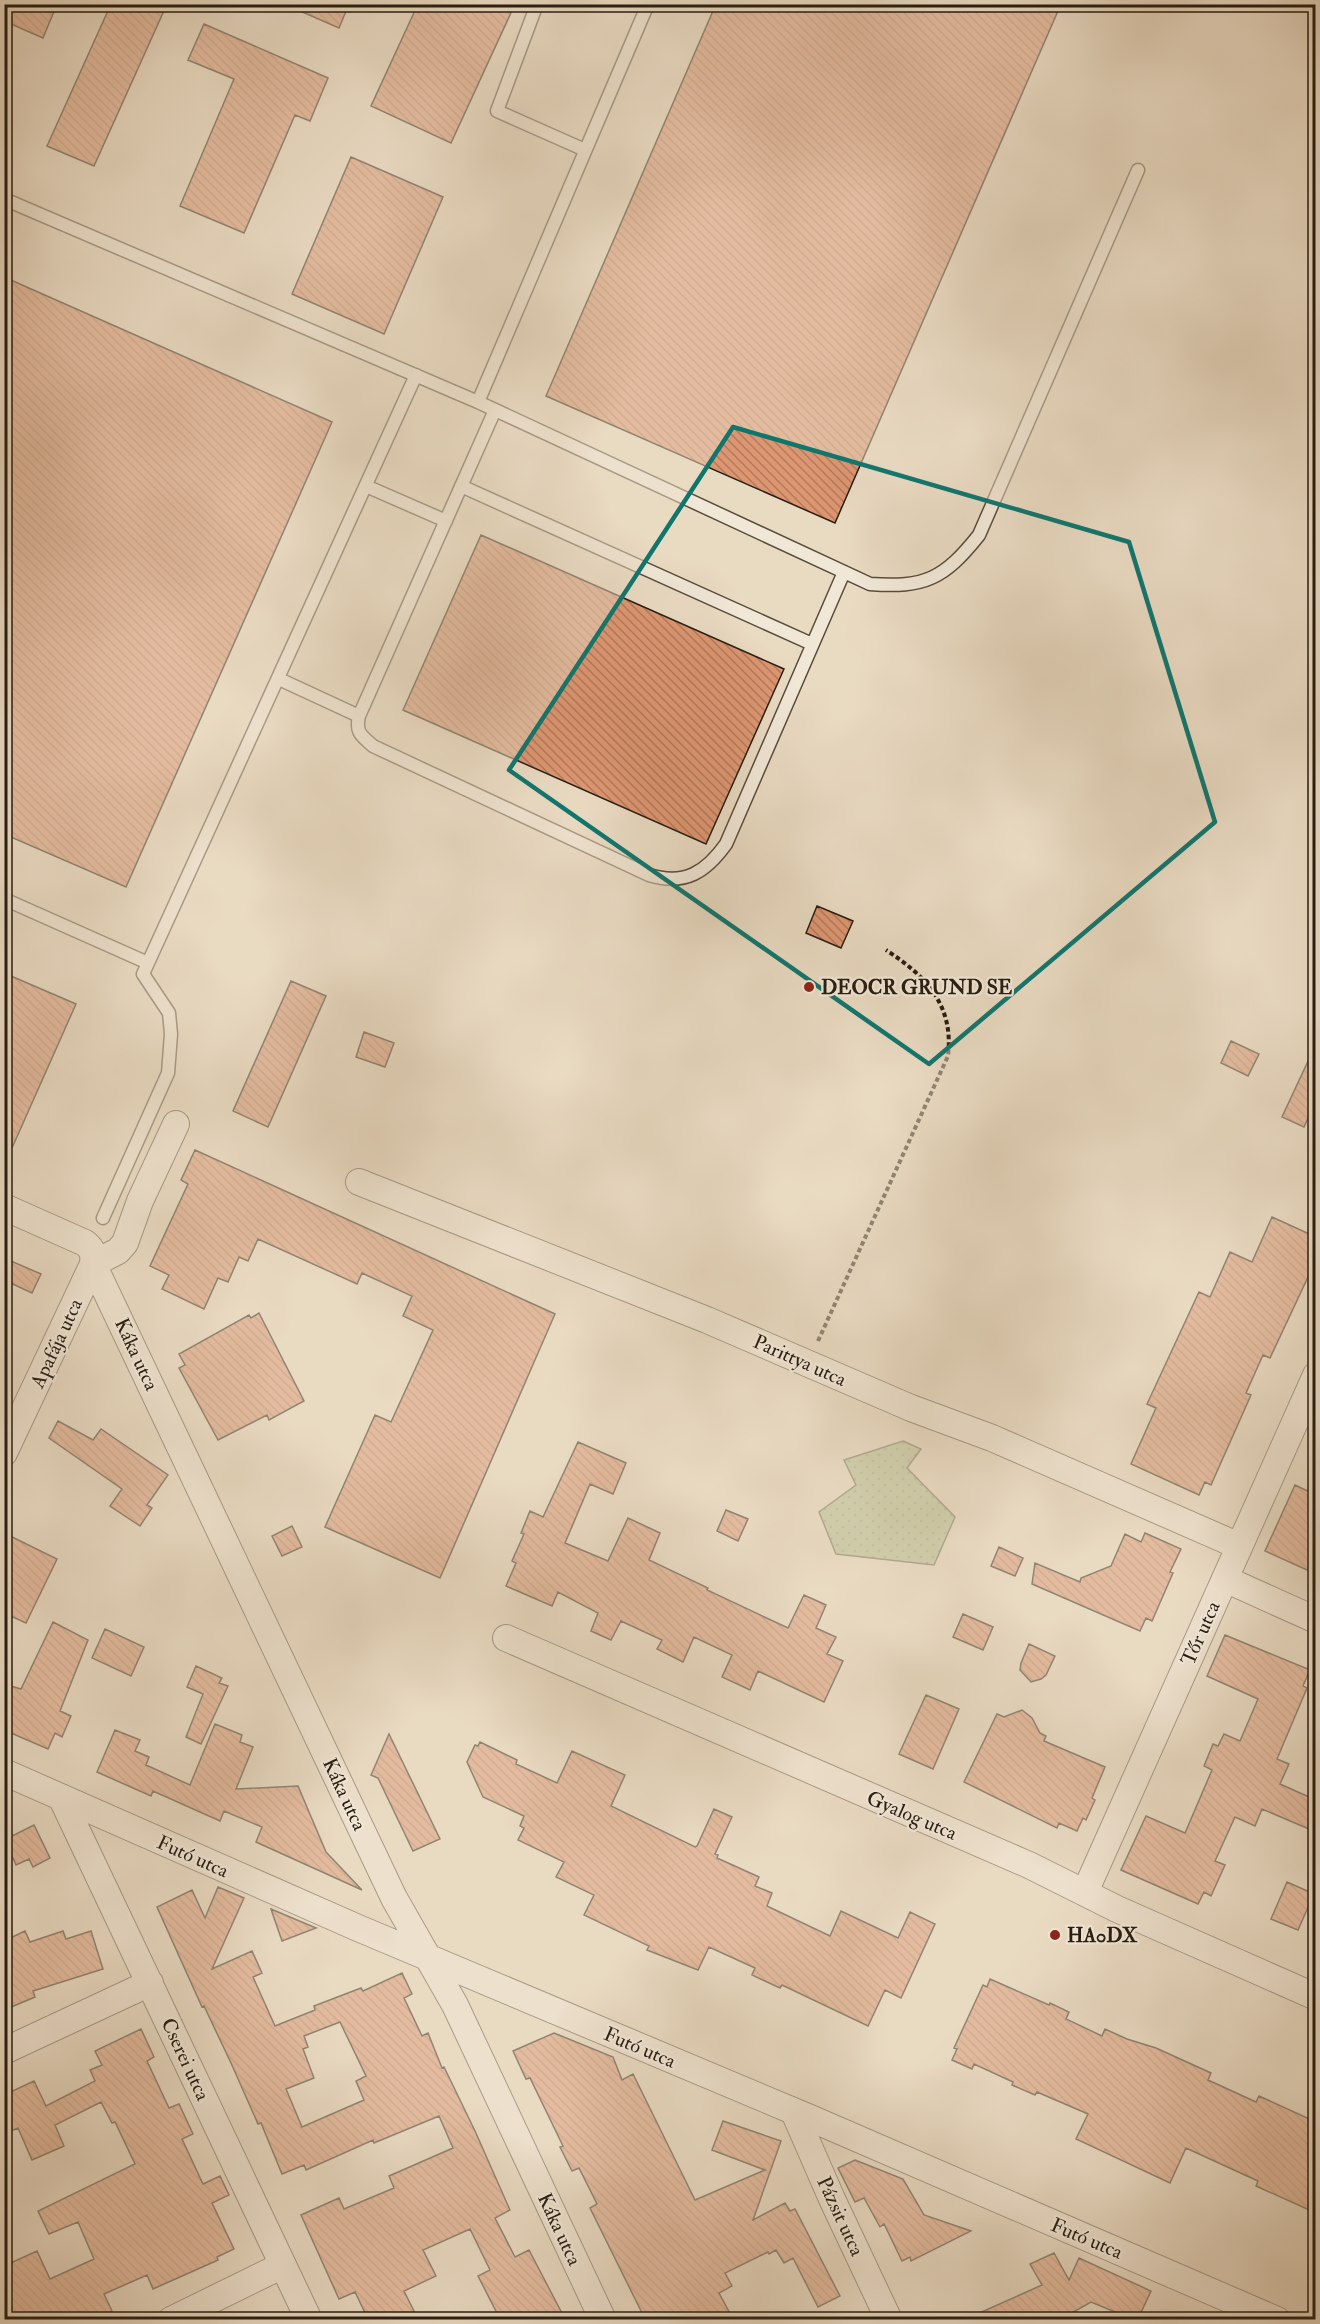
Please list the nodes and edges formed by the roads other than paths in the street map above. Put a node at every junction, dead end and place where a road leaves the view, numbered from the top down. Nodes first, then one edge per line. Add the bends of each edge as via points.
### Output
1 (537, 4) edge
2 (648, 4) edge
3 (585, 150) junction
4 (1137, 170) dead end
5 (4, 199) edge
6 (416, 375) junction
7 (478, 402) junction
8 (495, 410) junction
9 (366, 486) junction
10 (461, 486) junction
11 (446, 521) junction
12 (844, 572) junction
13 (812, 644) junction
14 (279, 679) junction
15 (359, 717) junction
16 (4, 899) edge
17 (148, 963) junction
18 (176, 1124) dead end
19 (359, 1182) dead end
20 (4, 1207) edge
21 (104, 1218) dead end
22 (93, 1264) junction
23 (1316, 1375) edge
24 (4, 1454) edge
25 (1239, 1546) junction
26 (1225, 1579) junction
27 (1316, 1620) edge
28 (506, 1638) dead end
29 (4, 1772) edge
30 (62, 1799) junction
31 (1085, 1892) junction
32 (428, 1956) junction
33 (150, 1983) junction
34 (1316, 1996) edge
35 (4, 2050) edge
36 (794, 2112) junction
37 (283, 2265) junction
38 (884, 2318) edge
39 (171, 2319) edge
40 (309, 2319) edge
41 (603, 2319) edge
42 (1277, 2319) edge

1 - 3 lane via 496,111
2 - 3 lane
3 - 7 lane
4 - 12 lane via 979,535 960,559 927,582 899,586 870,584
5 - 6 lane
6 - 7 lane
6 - 9 lane
7 - 8 lane
8 - 10 lane
8 - 12 lane
9 - 11 lane
9 - 14 lane
10 - 11 lane
10 - 13 lane
11 - 15 lane
12 - 13 lane
13 - 15 lane via 726,844 714,861 683,878 664,880 649,875 373,746 357,726
14 - 15 lane
14 - 17 lane
16 - 17 lane
17 - 21 lane via 143,974 169,1013 168,1073
18 - 22 street via 140,1200 125,1243
19 - 25 street, Parittya utca via 707,1320
20 - 22 street via 78,1239 90,1247
22 - 24 street, Apafája utca
22 - 32 street, Káka utca via 394,1898
23 - 25 street, Tőr utca
25 - 26 street, Tőr utca
26 - 27 street
26 - 31 street, Tőr utca
28 - 31 street, Gyalog utca
29 - 30 street, Futó utca
30 - 32 street, Futó utca
30 - 33 street, Cserei utca
31 - 34 street, Gyalog utca
32 - 36 street, Futó utca
32 - 41 street, Káka utca via 455,2005
33 - 35 street
33 - 37 street, Cserei utca
36 - 38 street, Pázsit utca
36 - 42 street, Futó utca
37 - 39 street
37 - 40 street, Cserei utca

